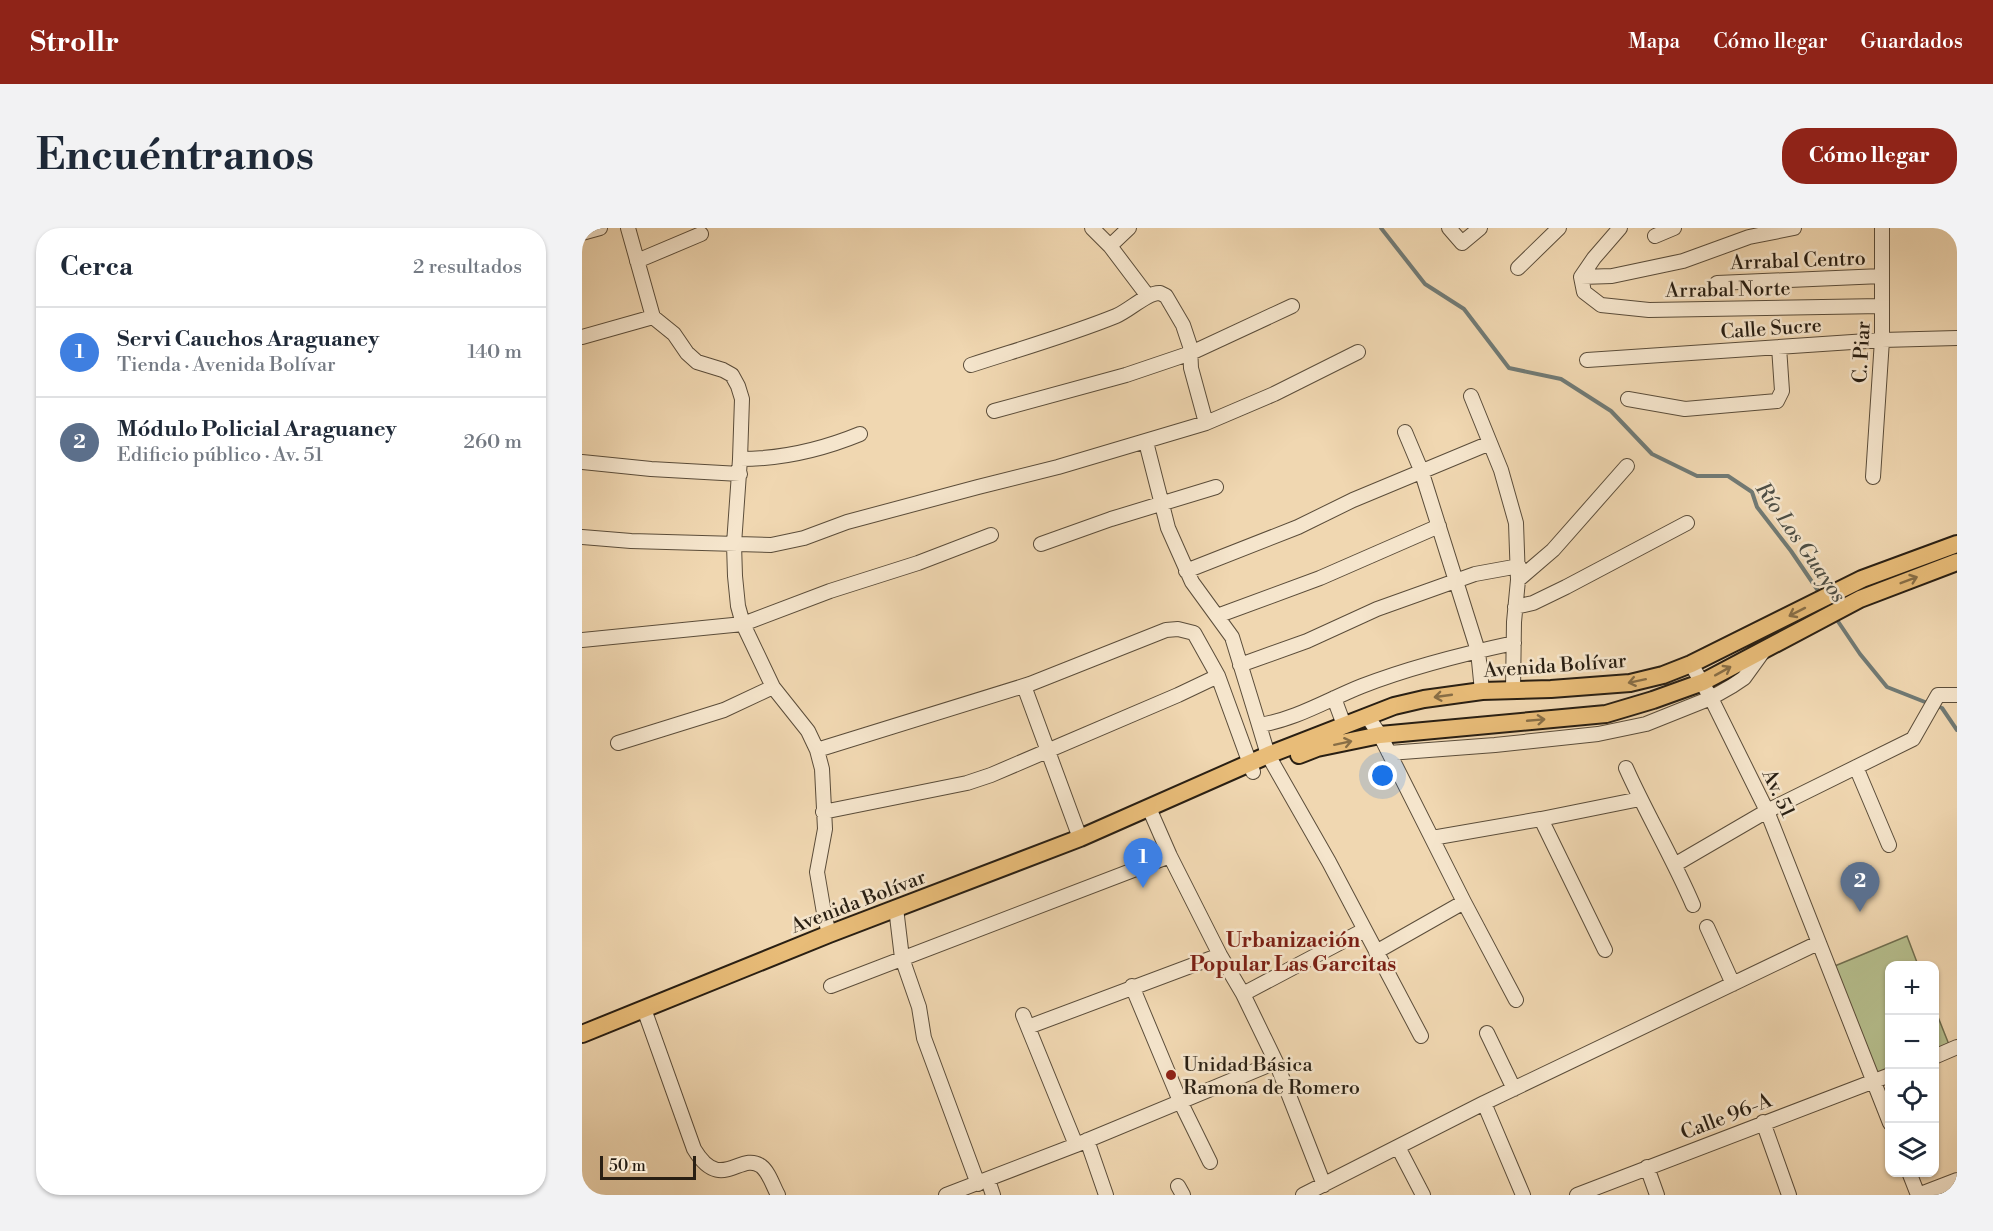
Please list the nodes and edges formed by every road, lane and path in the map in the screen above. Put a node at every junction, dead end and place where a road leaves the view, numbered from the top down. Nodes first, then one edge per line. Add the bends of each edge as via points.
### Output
1 (600, 228) edge
2 (628, 228) edge
3 (1092, 228) edge
4 (1129, 228) edge
5 (1449, 228) edge
6 (1480, 228) edge
7 (1559, 228) edge
8 (1620, 228) edge
9 (1674, 228) edge
10 (1794, 228) edge
11 (1882, 228) edge
12 (582, 234) edge
13 (701, 234) dead end
14 (1655, 236) dead end
15 (1110, 246) junction
16 (637, 261) junction
17 (1518, 268) dead end
18 (1882, 276) junction
19 (1582, 283) junction
20 (1717, 283) dead end
21 (1148, 295) junction
22 (1292, 306) dead end
23 (1882, 306) junction
24 (653, 317) junction
25 (582, 337) edge
26 (1957, 338) edge
27 (1882, 340) junction
28 (1779, 347) junction
29 (1358, 352) dead end
30 (1191, 353) junction
31 (1587, 360) dead end
32 (971, 365) dead end
33 (1471, 396) dead end
34 (1628, 399) dead end
35 (994, 411) dead end
36 (1206, 423) junction
37 (1405, 432) dead end
38 (860, 434) dead end
39 (1146, 442) junction
40 (1490, 443) junction
41 (740, 459) junction
42 (582, 462) edge
43 (1627, 466) dead end
44 (1421, 470) junction
45 (740, 474) junction
46 (1873, 477) dead end
47 (1216, 487) dead end
48 (1162, 505) junction
49 (1687, 523) dead end
50 (1438, 526) junction
51 (991, 536) dead end
52 (582, 537) edge
53 (734, 544) junction
54 (1041, 544) dead end
55 (1957, 544) edge
56 (1957, 562) edge
57 (1186, 571) junction
58 (1518, 573) junction
59 (1455, 581) junction
60 (1515, 607) junction
61 (1217, 616) junction
62 (743, 624) junction
63 (582, 640) edge
64 (1514, 643) junction
65 (1765, 648) junction
66 (1478, 651) junction
67 (1691, 664) junction
68 (1240, 665) junction
69 (1218, 676) junction
70 (1703, 682) junction
71 (1024, 686) junction
72 (774, 687) junction
73 (1513, 689) junction
74 (1482, 691) junction
75 (1957, 695) edge
76 (1334, 698) junction
77 (1711, 698) junction
78 (1367, 717) junction
79 (1491, 724) junction
80 (1259, 725) junction
81 (1344, 725) junction
82 (1380, 735) junction
83 (618, 743) dead end
84 (1495, 745) junction
85 (817, 750) junction
86 (1049, 750) junction
87 (1389, 753) junction
88 (1271, 759) junction
89 (1252, 767) junction
90 (1856, 767) junction
91 (1626, 768) dead end
92 (1640, 799) junction
93 (1149, 808) junction
94 (1767, 811) junction
95 (823, 812) junction
96 (1541, 819) junction
97 (1080, 838) junction
98 (1432, 838) junction
99 (1889, 845) dead end
100 (1170, 856) junction
101 (1676, 864) junction
102 (1464, 902) junction
103 (1694, 905) dead end
104 (896, 908) junction
105 (1707, 927) dead end
106 (1364, 930) junction
107 (830, 934) junction
108 (1818, 943) junction
109 (1605, 950) dead end
110 (1376, 952) junction
111 (1220, 954) junction
112 (902, 958) junction
113 (1733, 984) junction
114 (831, 986) dead end
115 (1132, 986) junction
116 (1244, 994) junction
117 (1516, 1000) dead end
118 (644, 1009) junction
119 (1487, 1033) dead end
120 (582, 1034) edge
121 (1421, 1036) dead end
122 (1957, 1047) edge
123 (1939, 1055) edge
124 (1276, 1062) junction
125 (1885, 1077) edge
126 (1873, 1082) junction
127 (1514, 1089) junction
128 (1180, 1101) junction
129 (1484, 1104) junction
130 (1885, 1111) edge
131 (1763, 1122) junction
132 (1081, 1142) junction
133 (1398, 1147) junction
134 (1210, 1162) dead end
135 (1650, 1174) junction
136 (1911, 1177) edge
137 (1957, 1180) edge
138 (983, 1182) junction
139 (1324, 1185) junction
140 (778, 1195) edge
141 (946, 1195) edge
142 (993, 1195) edge
143 (1106, 1195) edge
144 (1303, 1195) edge
145 (1423, 1195) edge
146 (1523, 1195) edge
147 (1577, 1195) edge
148 (1657, 1195) edge
149 (1789, 1195) edge
150 (1918, 1195) edge

1 - 12 street
2 - 16 street
3 - 15 street
4 - 15 street
5 - 6 street via 1462,243
7 - 17 street
8 - 19 street via 1594,258
9 - 14 street
10 - 19 street via 1749,237 1683,261
11 - 18 street, C. Piar
13 - 16 street
15 - 21 street
16 - 24 street
18 - 20 street, Arrabal Centro
18 - 23 street, C. Piar
19 - 23 street, Arrabal Norte via 1590,299 1601,305 1649,310
21 - 30 street via 1156,292 1166,296 1183,325
21 - 32 street via 1111,318
22 - 30 street
23 - 27 street, C. Piar
24 - 25 street
24 - 41 street via 675,334 693,359 732,375 742,399
26 - 27 street, Calle Sucre
27 - 28 street, Calle Sucre
27 - 46 street, C. Piar
28 - 31 street, Calle Sucre
28 - 34 street via 1782,391 1777,401 1685,409
29 - 36 street
30 - 35 street
30 - 36 street via 1191,368
33 - 40 street
36 - 39 street
37 - 44 street
38 - 41 street via 812,452
39 - 48 street
39 - 53 street via 847,522 804,538 771,544
40 - 44 street
40 - 58 street via 1516,523
41 - 45 street
42 - 45 street
43 - 58 street via 1553,550
44 - 50 street
44 - 57 street via 1306,524
45 - 53 street
47 - 48 street
48 - 54 street
48 - 57 street
49 - 60 street via 1566,587
50 - 59 street
50 - 61 street via 1320,578
51 - 62 street
52 - 53 street
53 - 62 street
55 -> 67 main road, Avenida Bolívar via 1862,579
65 -> 56 main road, Avenida Bolívar via 1860,599
57 - 61 street
58 - 59 street via 1475,574
58 - 60 street
59 - 66 street
59 - 68 street
60 - 64 street
61 - 68 street via 1232,636
62 - 63 street
62 - 72 street
64 - 66 street
64 - 73 street
70 -> 65 main road, Avenida Bolívar
65 - 77 street via 1744,678
66 - 74 street
66 - 76 street via 1363,685
67 - 70 street, Av. 51
67 -> 73 main road, Avenida Bolívar via 1630,683
68 - 80 street
69 - 71 street via 1194,633 1178,628
69 - 86 street
69 - 89 street
70 - 77 street, Av. 51
79 -> 70 main road, Avenida Bolívar via 1606,714
71 - 85 street
71 - 86 street
72 - 83 street via 724,710
72 - 85 street via 808,731
73 - 74 main road, Avenida Bolívar
74 -> 78 main road, Avenida Bolívar via 1424,699
75 - 90 street via 1938,695 1913,740
76 - 80 street
76 - 81 street
77 - 84 street via 1646,724 1598,734
77 - 94 street, Av. 51
78 - 81 main road, Avenida Bolívar
78 - 82 street
79 - 82 main road, Avenida Bolívar
79 - 84 street
80 - 88 street
81 - 88 main road, Avenida Bolívar
82 - 87 street
88 -> 82 main road, Avenida Bolívar
84 - 87 street
85 - 95 street via 822,769
86 - 95 street via 967,783
86 - 97 street
87 - 98 street
88 - 89 main road, Avenida Bolívar
88 - 106 street
89 - 93 main road, Avenida Bolívar
90 - 94 street
90 - 99 street
91 - 92 street
92 - 96 street
92 - 101 street
93 - 97 main road, Avenida Bolívar
93 - 100 street
94 - 101 street
94 - 108 street, Av. 51
95 - 107 street via 825,829 817,872
96 - 98 street
96 - 109 street
97 - 104 main road, Avenida Bolívar
98 - 102 street
100 - 111 street
100 - 112 street
101 - 103 street
102 - 110 street
102 - 117 street
104 - 107 main road, Avenida Bolívar
104 - 112 street
105 - 113 street
106 - 110 street
106 - 116 street
107 - 118 main road, Avenida Bolívar
108 - 113 street
108 - 126 street, Av. 51
110 - 121 street
111 - 115 street
111 - 116 street
112 - 114 street
112 - 138 street via 919,1007 930,1059
113 - 127 street
115 - 128 street
115 - 132 street via 1025,1021
116 - 124 street
118 - 120 main road, Avenida Bolívar
118 - 140 street via 702,1162 714,1169 728,1170 745,1164 761,1166
119 - 127 street
122 - 123 street
124 - 128 street
124 - 139 street
125 - 126 street, Calle 96-A
126 - 130 street, Av. 51
126 - 131 street, Calle 96-A
127 - 129 street
128 - 132 street
128 - 134 street
129 - 133 street
129 - 146 street
131 - 135 street, Calle 96-A
131 - 149 street
132 - 138 street
132 - 143 street
133 - 139 street
133 - 145 street
135 - 147 street, Calle 96-A
135 - 148 street
136 - 150 street
137 - 150 street
138 - 141 street
138 - 142 street
139 - 144 street

